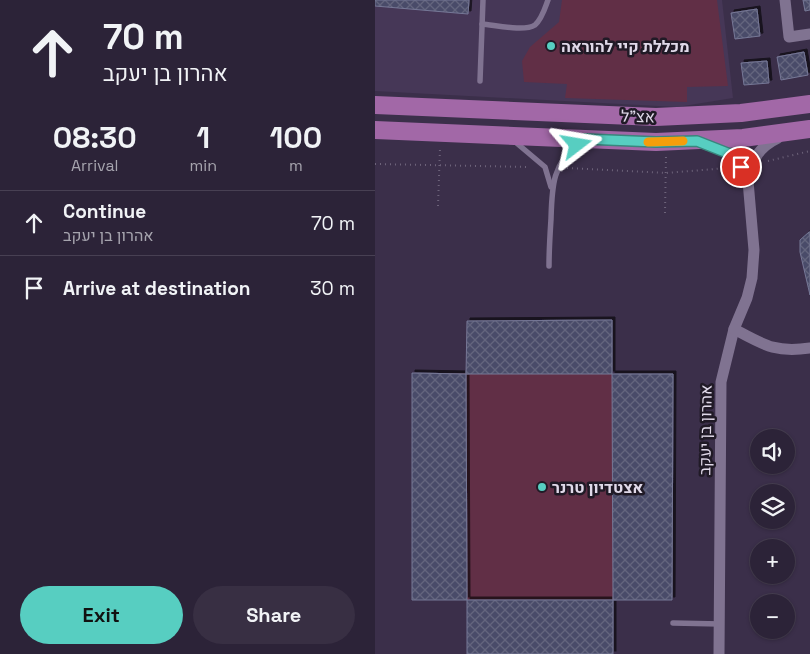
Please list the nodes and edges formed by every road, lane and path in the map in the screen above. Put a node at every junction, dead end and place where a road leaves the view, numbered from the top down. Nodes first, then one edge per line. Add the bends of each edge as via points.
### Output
1 (483, 0) edge
2 (548, 0) edge
3 (785, 0) edge
4 (482, 24) junction
5 (810, 34) edge
6 (479, 81) dead end
7 (810, 104) edge
8 (375, 105) edge
9 (810, 129) edge
10 (375, 130) edge
11 (441, 133) junction
12 (787, 133) junction
13 (507, 135) junction
14 (585, 139) junction
15 (697, 141) junction
16 (667, 142) junction
17 (810, 151) edge
18 (375, 164) edge
19 (439, 166) junction
20 (746, 166) junction
21 (545, 167) junction
22 (558, 168) junction
23 (666, 173) junction
24 (551, 188) junction
25 (438, 206) dead end
26 (665, 213) dead end
27 (549, 266) dead end
28 (734, 329) junction
29 (810, 348) edge
30 (673, 623) dead end
31 (720, 624) junction
32 (719, 654) edge

1 - 4 lane
2 - 4 lane via 543,15 534,25 523,28
3 - 5 street via 789,37
4 - 6 lane
7 - 8 main road, אצ"ל via 741,113 656,117
9 - 12 main road, אצ"ל
10 - 11 main road, אצ"ל
11 - 13 main road, אצ"ל
11 - 19 path
12 - 15 main road, אצ"ל
12 - 20 street via 765,144
13 - 14 main road, אצ"ל
13 - 21 lane
14 - 16 main road, אצ"ל
14 - 22 lane via 569,151
15 - 16 main road, אצ"ל
15 - 20 street, אהרון בן יעקב via 730,154
16 - 23 path
17 - 20 path
18 - 19 path
19 - 21 path
19 - 25 path
20 - 23 path
20 - 28 street, אהרון בן יעקב via 754,250 752,278
21 - 24 lane
22 - 23 path
22 - 24 lane
23 - 26 path
24 - 27 lane
28 - 29 street via 771,348
28 - 31 street, אהרון בן יעקב via 721,382
30 - 31 lane
31 - 32 street, אהרון בן יעקב

